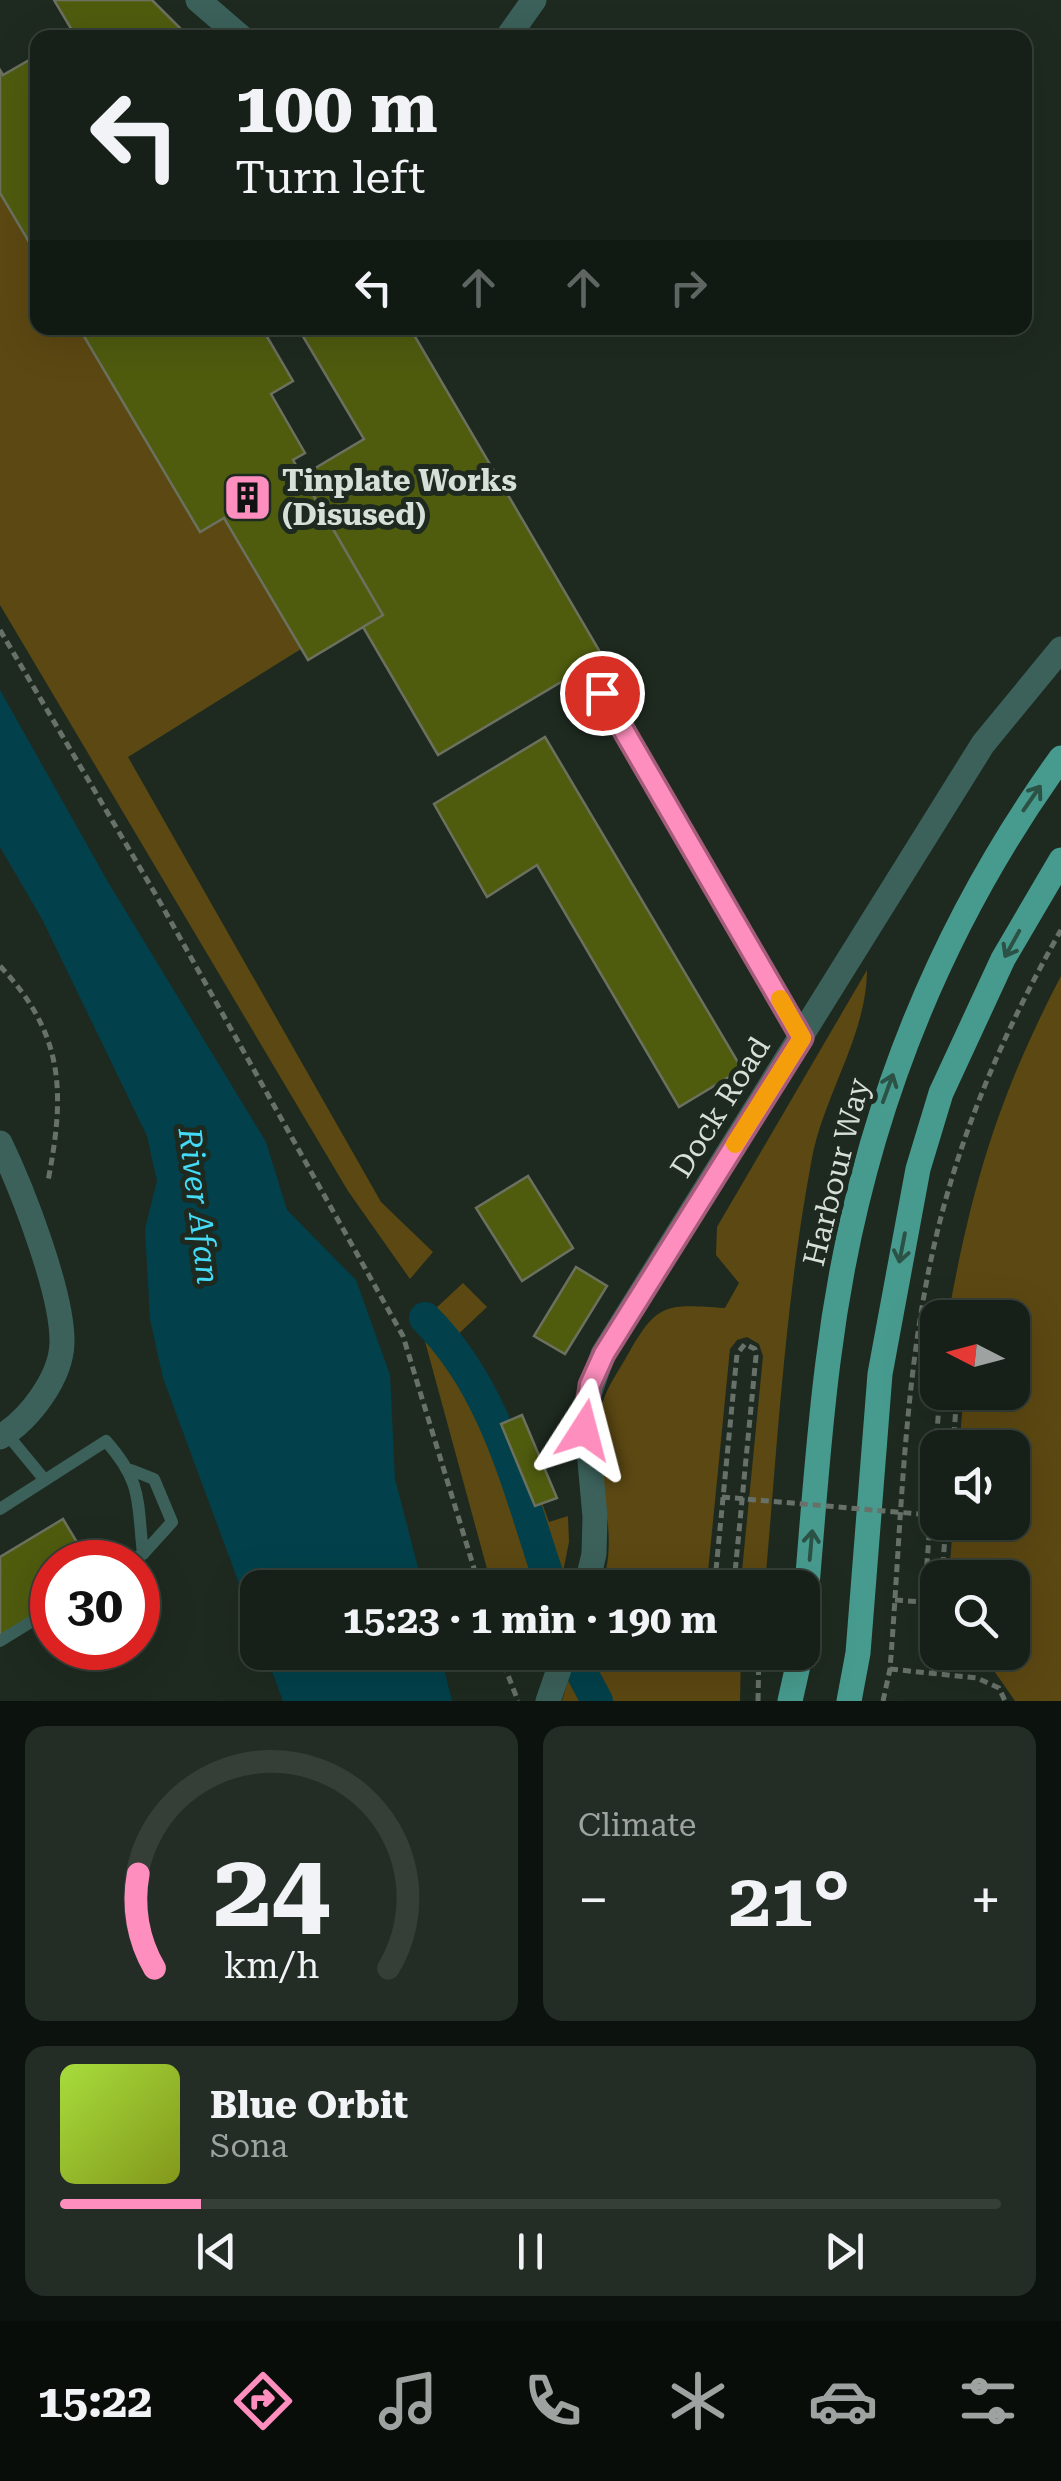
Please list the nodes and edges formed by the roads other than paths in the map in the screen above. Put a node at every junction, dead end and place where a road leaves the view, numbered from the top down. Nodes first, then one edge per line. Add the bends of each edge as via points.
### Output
1 (198, 0) edge
2 (534, 0) edge
3 (233, 30) edge
4 (513, 30) edge
5 (1061, 650) edge
6 (602, 693) dead end
7 (1061, 758) edge
8 (1061, 860) edge
9 (802, 1038) junction
10 (0, 1143) edge
11 (3, 1435) edge
12 (132, 1470) junction
13 (44, 1479) junction
14 (0, 1509) edge
15 (141, 1540) edge
16 (156, 1540) edge
17 (590, 1570) edge
18 (809, 1570) edge
19 (30, 1623) edge
20 (0, 1641) edge
21 (559, 1670) edge
22 (797, 1670) edge
23 (548, 1701) edge
24 (790, 1701) edge
25 (848, 1701) edge

1 - 3 street
2 - 4 street
5 - 9 street, Dock Road via 983,744
6 - 9 lane
18 -> 7 main road, Harbour Way via 828,1361 861,1180 884,1097 957,921
8 -> 25 main road via 1003,959 941,1093 918,1169 880,1374 858,1653
9 - 17 street, Dock Road via 590,1385 584,1430
10 - 11 street via 48,1271 62,1345 39,1406
11 - 13 lane
12 - 13 lane via 106,1441
12 - 15 lane
12 - 16 lane via 154,1479 172,1522
13 - 14 lane
19 - 20 lane
21 - 23 street
22 - 24 main road

